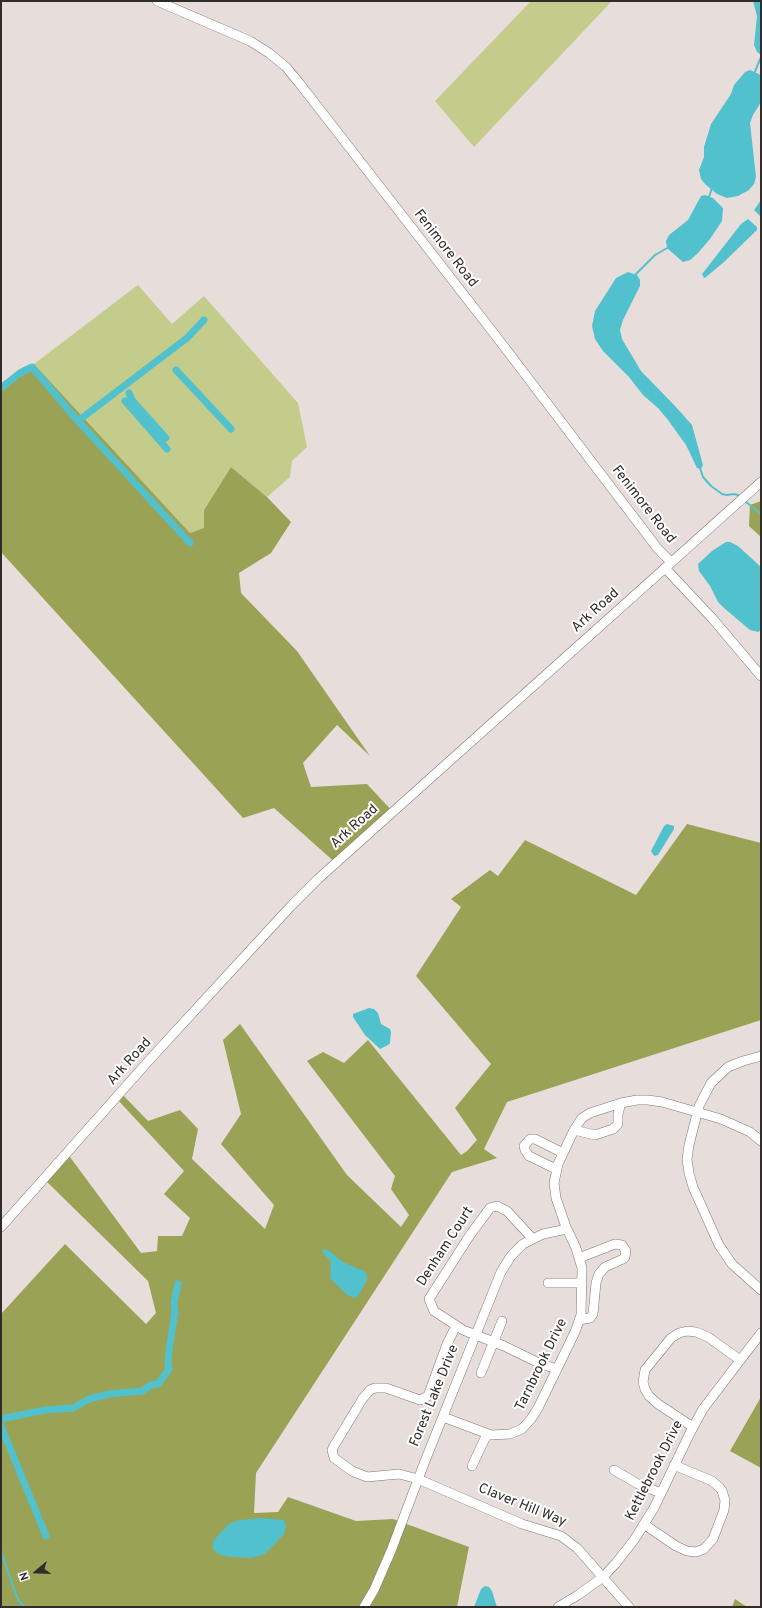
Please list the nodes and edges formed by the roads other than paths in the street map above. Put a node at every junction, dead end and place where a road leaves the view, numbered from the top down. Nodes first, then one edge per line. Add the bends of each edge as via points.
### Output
1 (158, 1) edge
2 (761, 482) edge
3 (668, 565) junction
4 (761, 676) edge
5 (761, 1056) edge
6 (621, 1103) junction
7 (698, 1112) junction
8 (574, 1130) junction
9 (761, 1141) edge
10 (563, 1153) junction
11 (556, 1169) junction
12 (1, 1227) edge
13 (567, 1229) junction
14 (532, 1238) junction
15 (579, 1258) junction
16 (582, 1282) junction
17 (548, 1283) dead end
18 (761, 1290) edge
19 (579, 1320) junction
20 (502, 1322) dead end
21 (456, 1326) junction
22 (761, 1333) edge
23 (475, 1336) junction
24 (494, 1342) junction
25 (740, 1360) junction
26 (556, 1369) junction
27 (482, 1373) dead end
28 (443, 1417) junction
29 (693, 1427) junction
30 (487, 1434) junction
31 (674, 1465) junction
32 (472, 1466) dead end
33 (614, 1470) dead end
34 (418, 1479) junction
35 (661, 1493) junction
36 (644, 1525) junction
37 (603, 1577) junction
38 (364, 1607) edge
39 (558, 1607) edge
40 (629, 1607) edge

1 - 3 street, Fenimore Road via 250,41 286,67 500,340
2 - 3 street, Ark Road
3 - 4 street, Fenimore Road
3 - 12 street, Ark Road via 291,906
5 - 7 street via 735,1064 722,1072 707,1089
6 - 7 street via 648,1100
6 - 8 street via 586,1115
6 - 8 street via 618,1124 613,1129 595,1135
7 - 9 street via 725,1120 755,1135
7 - 18 street via 689,1145 688,1173 716,1240 725,1255
8 - 10 street
10 - 11 street
10 - 11 street via 535,1139 530,1139 524,1146 529,1156
11 - 13 street, Tarnbrook Drive via 555,1191
13 - 14 street, Forest Lake Drive
13 - 15 street, Tarnbrook Drive
14 - 21 street, Denham Court via 504,1209 493,1206 487,1211 429,1298 434,1311
14 - 23 street, Forest Lake Drive via 517,1250 501,1272
15 - 16 street, Tarnbrook Drive
15 - 19 street via 615,1244 622,1245 626,1251 623,1259 605,1267 598,1274 593,1314 590,1318
16 - 17 street
16 - 19 street, Tarnbrook Drive
19 - 26 street, Tarnbrook Drive
20 - 24 street
21 - 23 street, Denham Court
21 - 34 street, Claver Hill Way via 428,1396 420,1400 386,1388 370,1390 332,1450 334,1458 357,1474 372,1477 398,1474
22 - 25 street, Kettlebrook Drive
23 - 24 street, Denham Court
23 - 28 street, Forest Lake Drive
24 - 26 street, Denham Court
24 - 27 street
25 - 29 street, Kettlebrook Drive via 713,1394
25 - 29 street via 708,1338 687,1331 671,1338 645,1370 642,1382 649,1396
26 - 30 street, Tarnbrook Drive via 538,1408 522,1429 498,1436
28 - 30 street, Tarnbrook Drive
28 - 34 street, Forest Lake Drive
29 - 31 street, Kettlebrook Drive
30 - 32 street
31 - 35 street, Kettlebrook Drive
31 - 36 street via 712,1481 722,1491 725,1500 724,1510 713,1539 704,1549 696,1552 687,1551
33 - 35 street via 638,1484
34 - 37 street, Claver Hill Way via 515,1522 561,1536 577,1548
34 - 38 street, Forest Lake Drive via 382,1573
35 - 36 street, Kettlebrook Drive
36 - 37 street, Kettlebrook Drive
37 - 39 street, Kettlebrook Drive
37 - 40 street, Claver Hill Way

